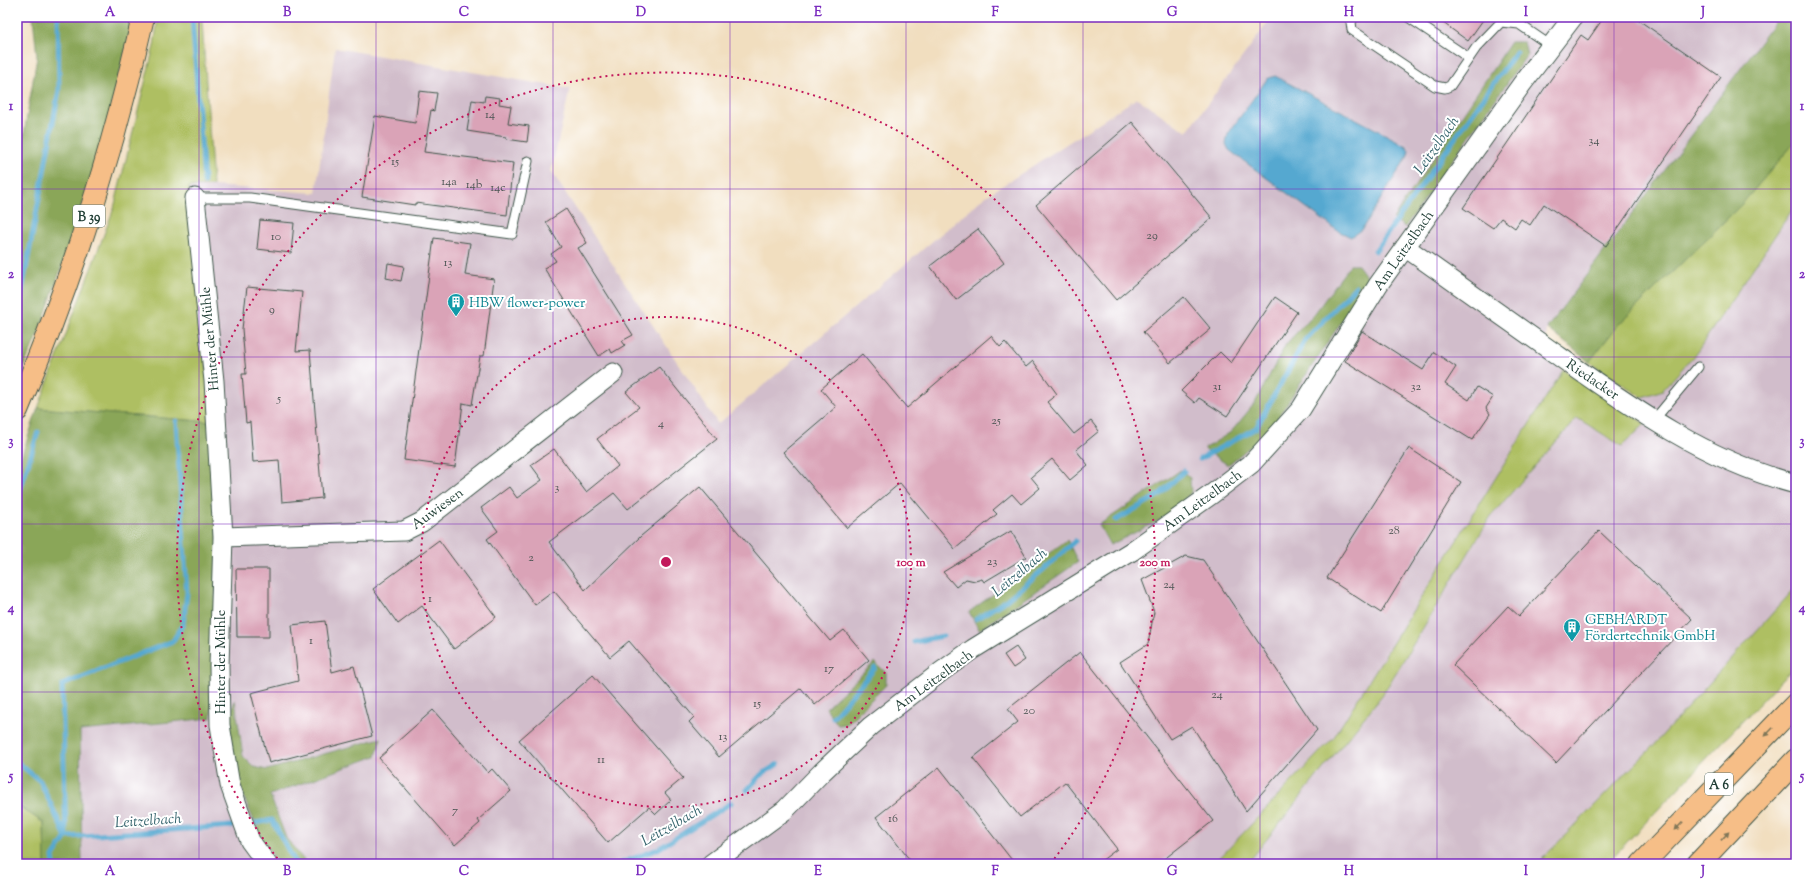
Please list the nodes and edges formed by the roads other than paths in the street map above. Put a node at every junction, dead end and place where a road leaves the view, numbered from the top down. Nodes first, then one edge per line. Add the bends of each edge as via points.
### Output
1 (143, 17) edge
2 (1354, 17) edge
3 (1408, 17) edge
4 (1573, 17) edge
5 (1520, 21) edge
6 (1551, 46) junction
7 (1469, 58) junction
8 (528, 161) dead end
9 (196, 198) joint
10 (1405, 247) junction
11 (1698, 367) dead end
12 (613, 374) dead end
13 (17, 410) edge
14 (1654, 420) junction
15 (1796, 484) edge
16 (223, 537) junction
17 (1796, 704) edge
18 (1796, 760) edge
19 (267, 864) edge
20 (711, 864) edge
21 (1642, 864) edge
22 (1698, 864) edge

1 - 13 main road, B 39 via 107,160 66,283
2 - 7 lane via 1351,22 1352,30 1440,88 1450,86
3 - 7 lane
4 - 6 street, Am Leitzelbach
5 - 6 lane
5 - 7 lane via 1501,22
6 - 10 street, Am Leitzelbach
8 - 9 lane, Hinter der Mühle via 512,234 250,198
9 - 16 street, Hinter der Mühle via 214,380
10 - 14 street, Riedacker via 1584,374
10 - 20 street, Am Leitzelbach via 1378,285 1301,409 1251,464 1132,551 942,671 871,726 785,810
11 - 14 lane
12 - 16 street, Auwiesen via 422,522 404,531
14 - 15 street, Riedacker via 1710,452 1753,471
16 - 19 street, Hinter der Mühle via 220,725 230,785 250,841
17 -> 21 main road, A 6
22 -> 18 main road

